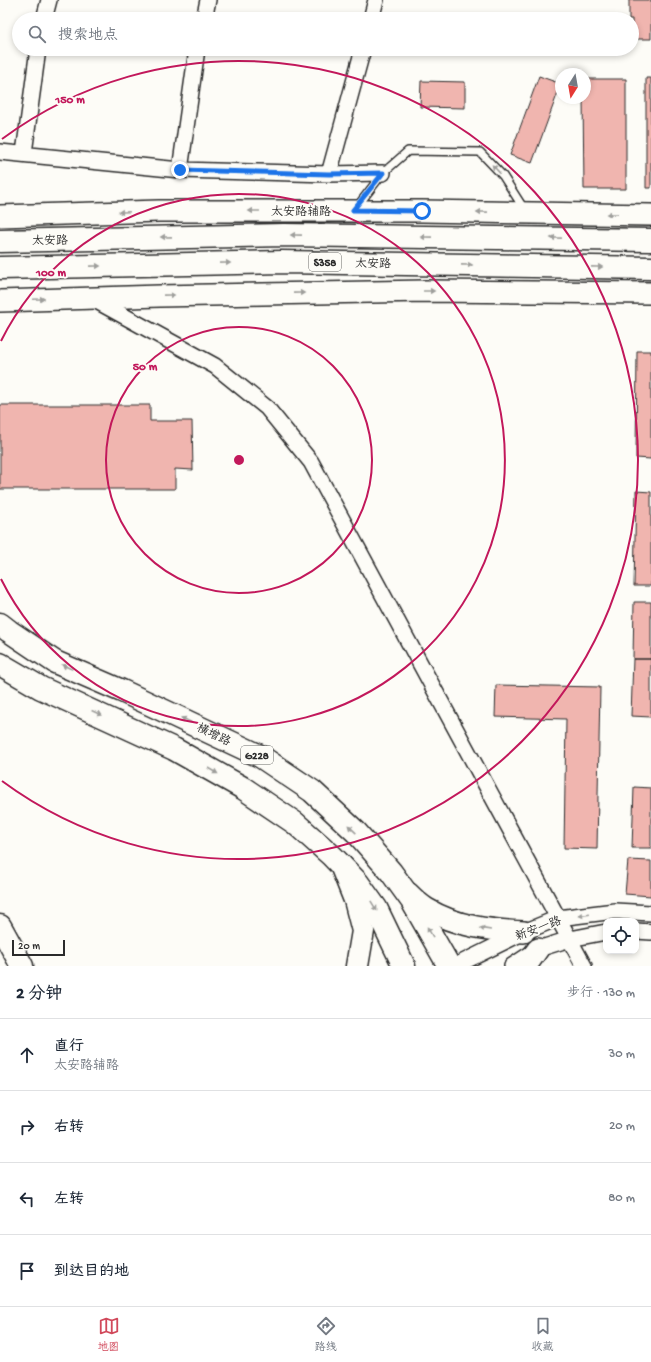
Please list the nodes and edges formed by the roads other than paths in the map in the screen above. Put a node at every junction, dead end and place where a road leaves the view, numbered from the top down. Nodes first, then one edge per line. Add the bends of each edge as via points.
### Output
1 (48, 0) edge
2 (208, 0) edge
3 (376, 0) edge
4 (45, 12) edge
5 (205, 12) edge
6 (373, 12) edge
7 (37, 56) edge
8 (196, 56) edge
9 (361, 56) edge
10 (0, 152) edge
11 (24, 153) junction
12 (180, 170) junction
13 (383, 173) junction
14 (329, 174) junction
15 (353, 210) junction
16 (526, 212) junction
17 (651, 215) edge
18 (0, 216) edge
19 (651, 240) edge
20 (0, 241) edge
21 (0, 268) edge
22 (651, 268) edge
23 (651, 293) edge
24 (91, 298) junction
25 (0, 301) edge
26 (0, 624) edge
27 (0, 664) edge
28 (341, 864) junction
29 (404, 890) junction
30 (651, 913) edge
31 (558, 918) junction
32 (0, 926) edge
33 (524, 932) junction
34 (639, 932) edge
35 (651, 932) edge
36 (603, 933) edge
37 (570, 939) junction
38 (532, 958) edge
39 (22, 966) edge
40 (357, 966) edge
41 (404, 966) edge
42 (449, 966) edge
43 (455, 966) edge
44 (512, 966) edge
45 (584, 966) edge

1 - 4 street
2 - 5 street
3 - 6 street
7 - 11 street
8 - 12 street
9 - 14 street
10 - 11 street
11 - 12 street
12 - 14 street
13 - 14 street
13 - 15 lane
16 -> 13 lane via 503,176 480,152 408,152
16 -> 15 main road, 太安路辅路
15 -> 18 main road, 太安路辅路 via 159,211
17 -> 16 main road, 太安路辅路
19 -> 20 main road, 太安路 / S358 via 284,235
21 -> 22 main road, 太安路 / S358 via 282,262
24 -> 23 main road via 426,291
25 -> 24 main road
24 - 31 street via 215,366 267,408 311,462
29 -> 26 main road, 横增路 / G228 via 356,832 312,791 260,756 55,662
27 -> 28 main road via 41,688 174,749 243,788 295,823
28 - 40 main road via 355,900 363,931
28 -> 41 main road via 376,908
33 -> 29 main road via 486,930 452,922 427,909
42 -> 29 main road, 横增路 / G228
30 -> 31 street, 新安一路 via 615,911
31 - 33 street, 新安一路
31 - 37 street
32 - 39 main road
33 - 43 street, 新安一路
34 - 35 street
36 - 37 street, 新安一路
37 - 38 street, 新安一路
37 - 45 street
38 - 44 street, 新安一路

